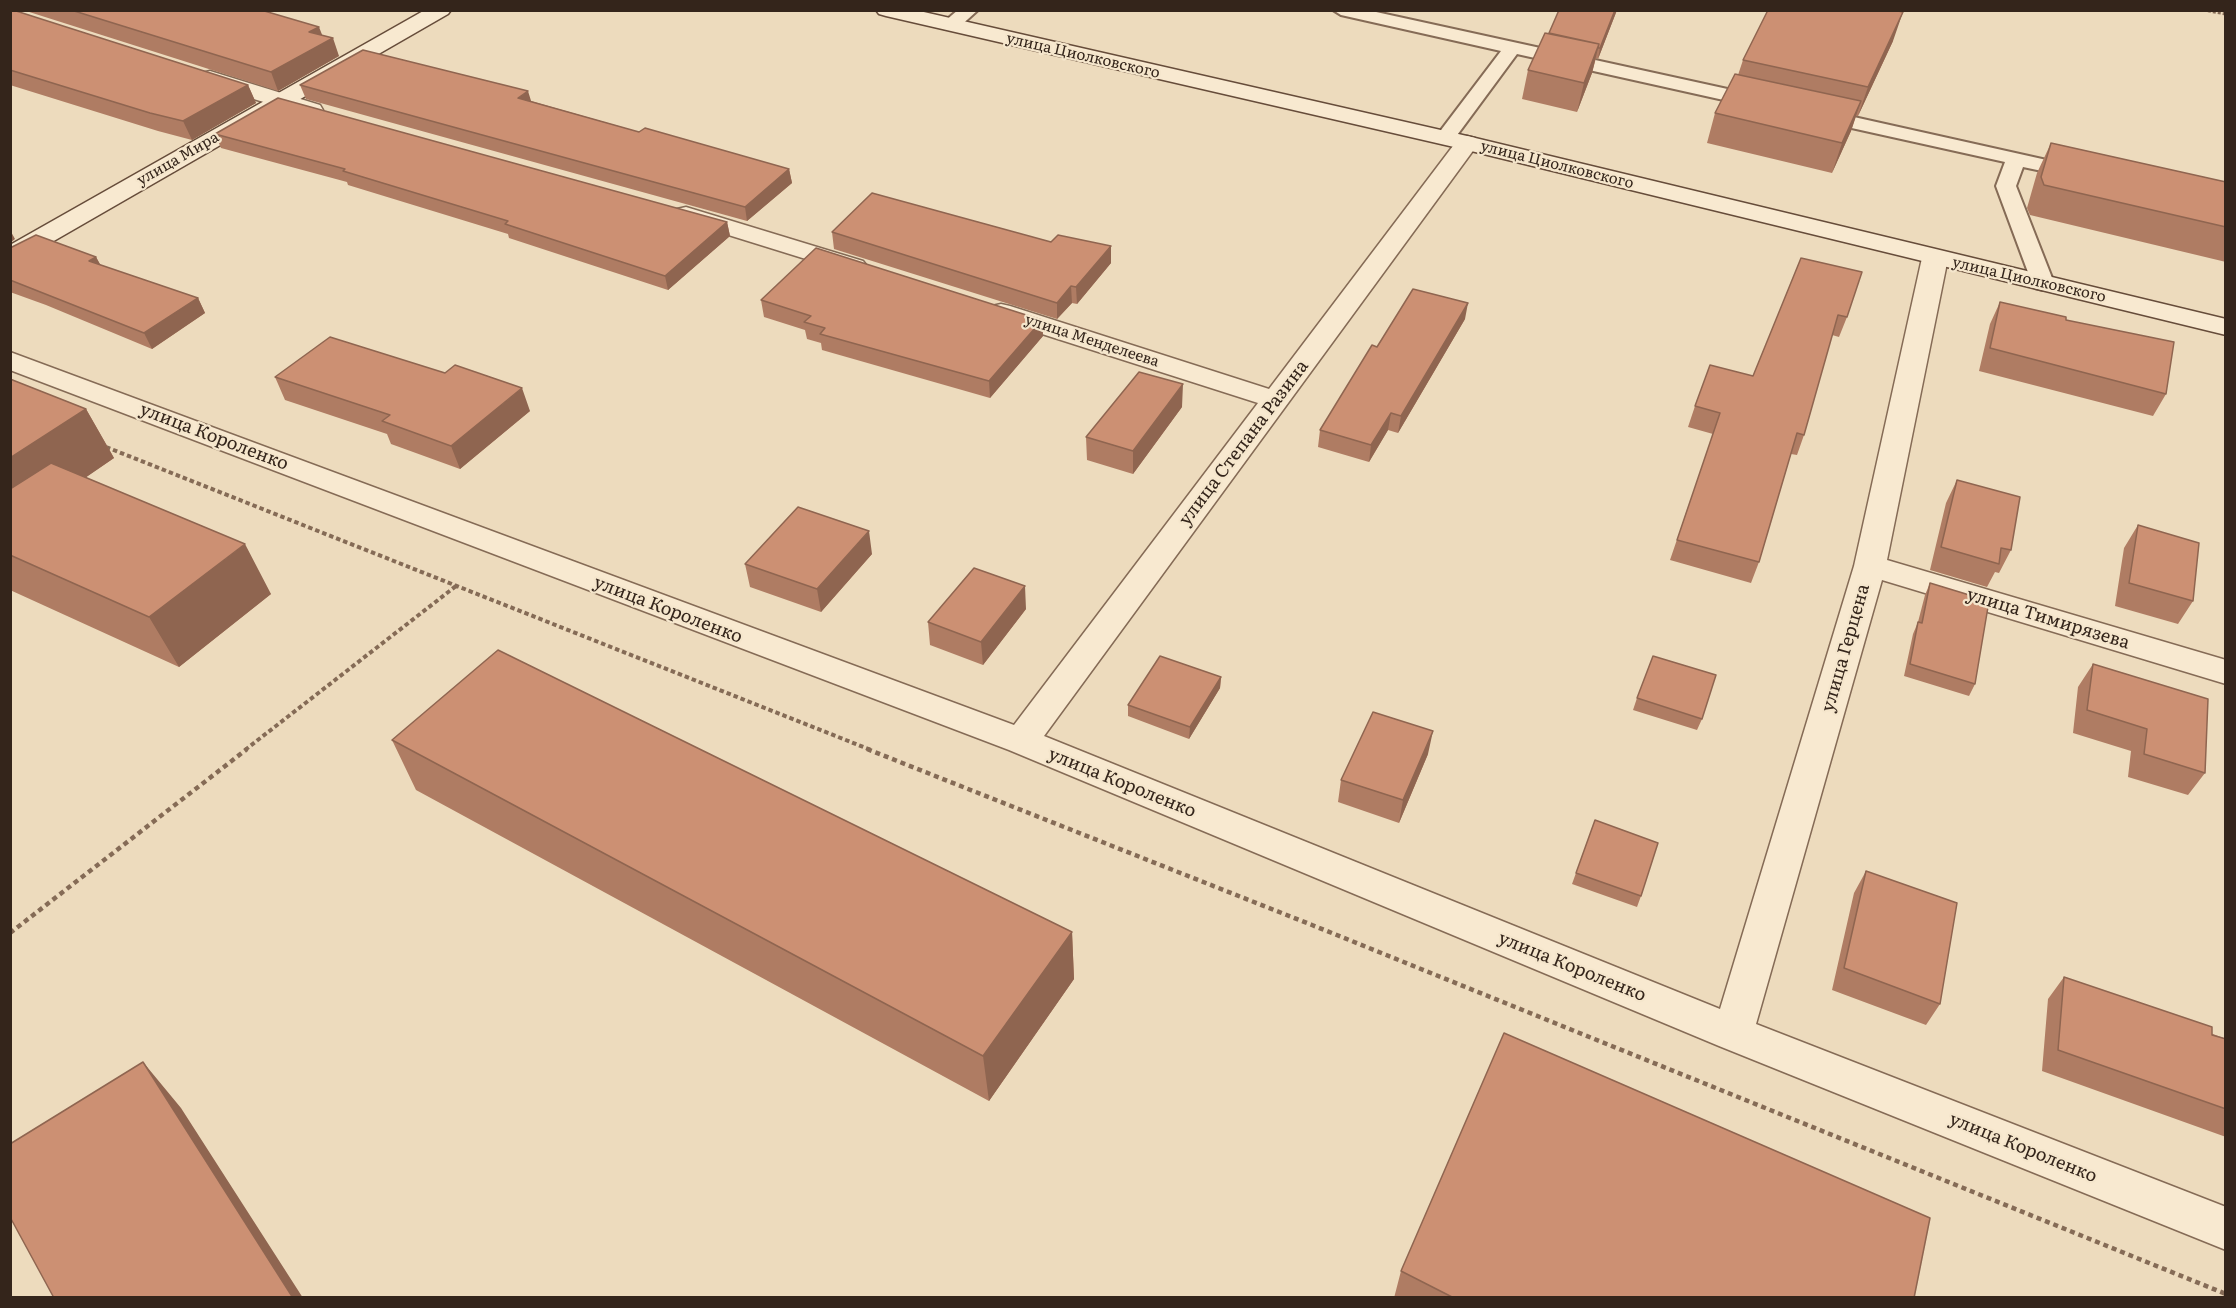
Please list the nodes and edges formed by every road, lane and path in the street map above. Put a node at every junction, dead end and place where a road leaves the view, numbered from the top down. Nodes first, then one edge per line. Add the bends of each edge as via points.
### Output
1 (441, 10) edge
2 (886, 10) edge
3 (970, 10) edge
4 (1341, 10) edge
5 (2203, 10) edge
6 (2226, 14) edge
7 (951, 25) junction
8 (1512, 48) junction
9 (190, 72) edge
10 (280, 101) junction
11 (1778, 106) edge
12 (1801, 111) edge
13 (336, 117) edge
14 (1456, 141) junction
15 (2016, 159) junction
16 (2097, 177) edge
17 (666, 208) edge
18 (10, 256) edge
19 (1935, 258) junction
20 (881, 274) edge
21 (2043, 283) junction
22 (983, 307) edge
23 (2226, 327) edge
24 (10, 360) edge
25 (1276, 400) junction
26 (100, 445) dead end
27 (1870, 566) junction
28 (457, 586) junction
29 (2226, 672) edge
30 (1021, 741) junction
31 (10, 933) edge
32 (1733, 1033) junction
33 (2226, 1228) edge
34 (2226, 1294) edge

1 - 10 street, улица Мира
2 - 7 street, улица Циолковского
3 - 7 lane
4 - 8 lane
5 - 6 path
7 - 14 street, улица Циолковского
8 - 11 lane
8 - 14 lane
9 - 10 street
10 - 13 street
10 - 18 street, улица Мира
12 - 15 lane
14 - 19 street, улица Циолковского
14 - 25 street, улица Степана Разина
15 - 16 lane
15 - 21 lane via 2006,186
17 - 20 street
19 - 21 street, улица Циолковского
19 - 27 street, улица Герцена
21 - 23 street, улица Циолковского
22 - 25 street, улица Менделеева
24 - 30 street, улица Короленко
25 - 30 street, улица Степана Разина
26 - 28 path
27 - 29 street, улица Тимирязева
27 - 32 street, улица Герцена
28 - 31 path
28 - 34 path
30 - 32 street, улица Короленко
32 - 33 street, улица Короленко

